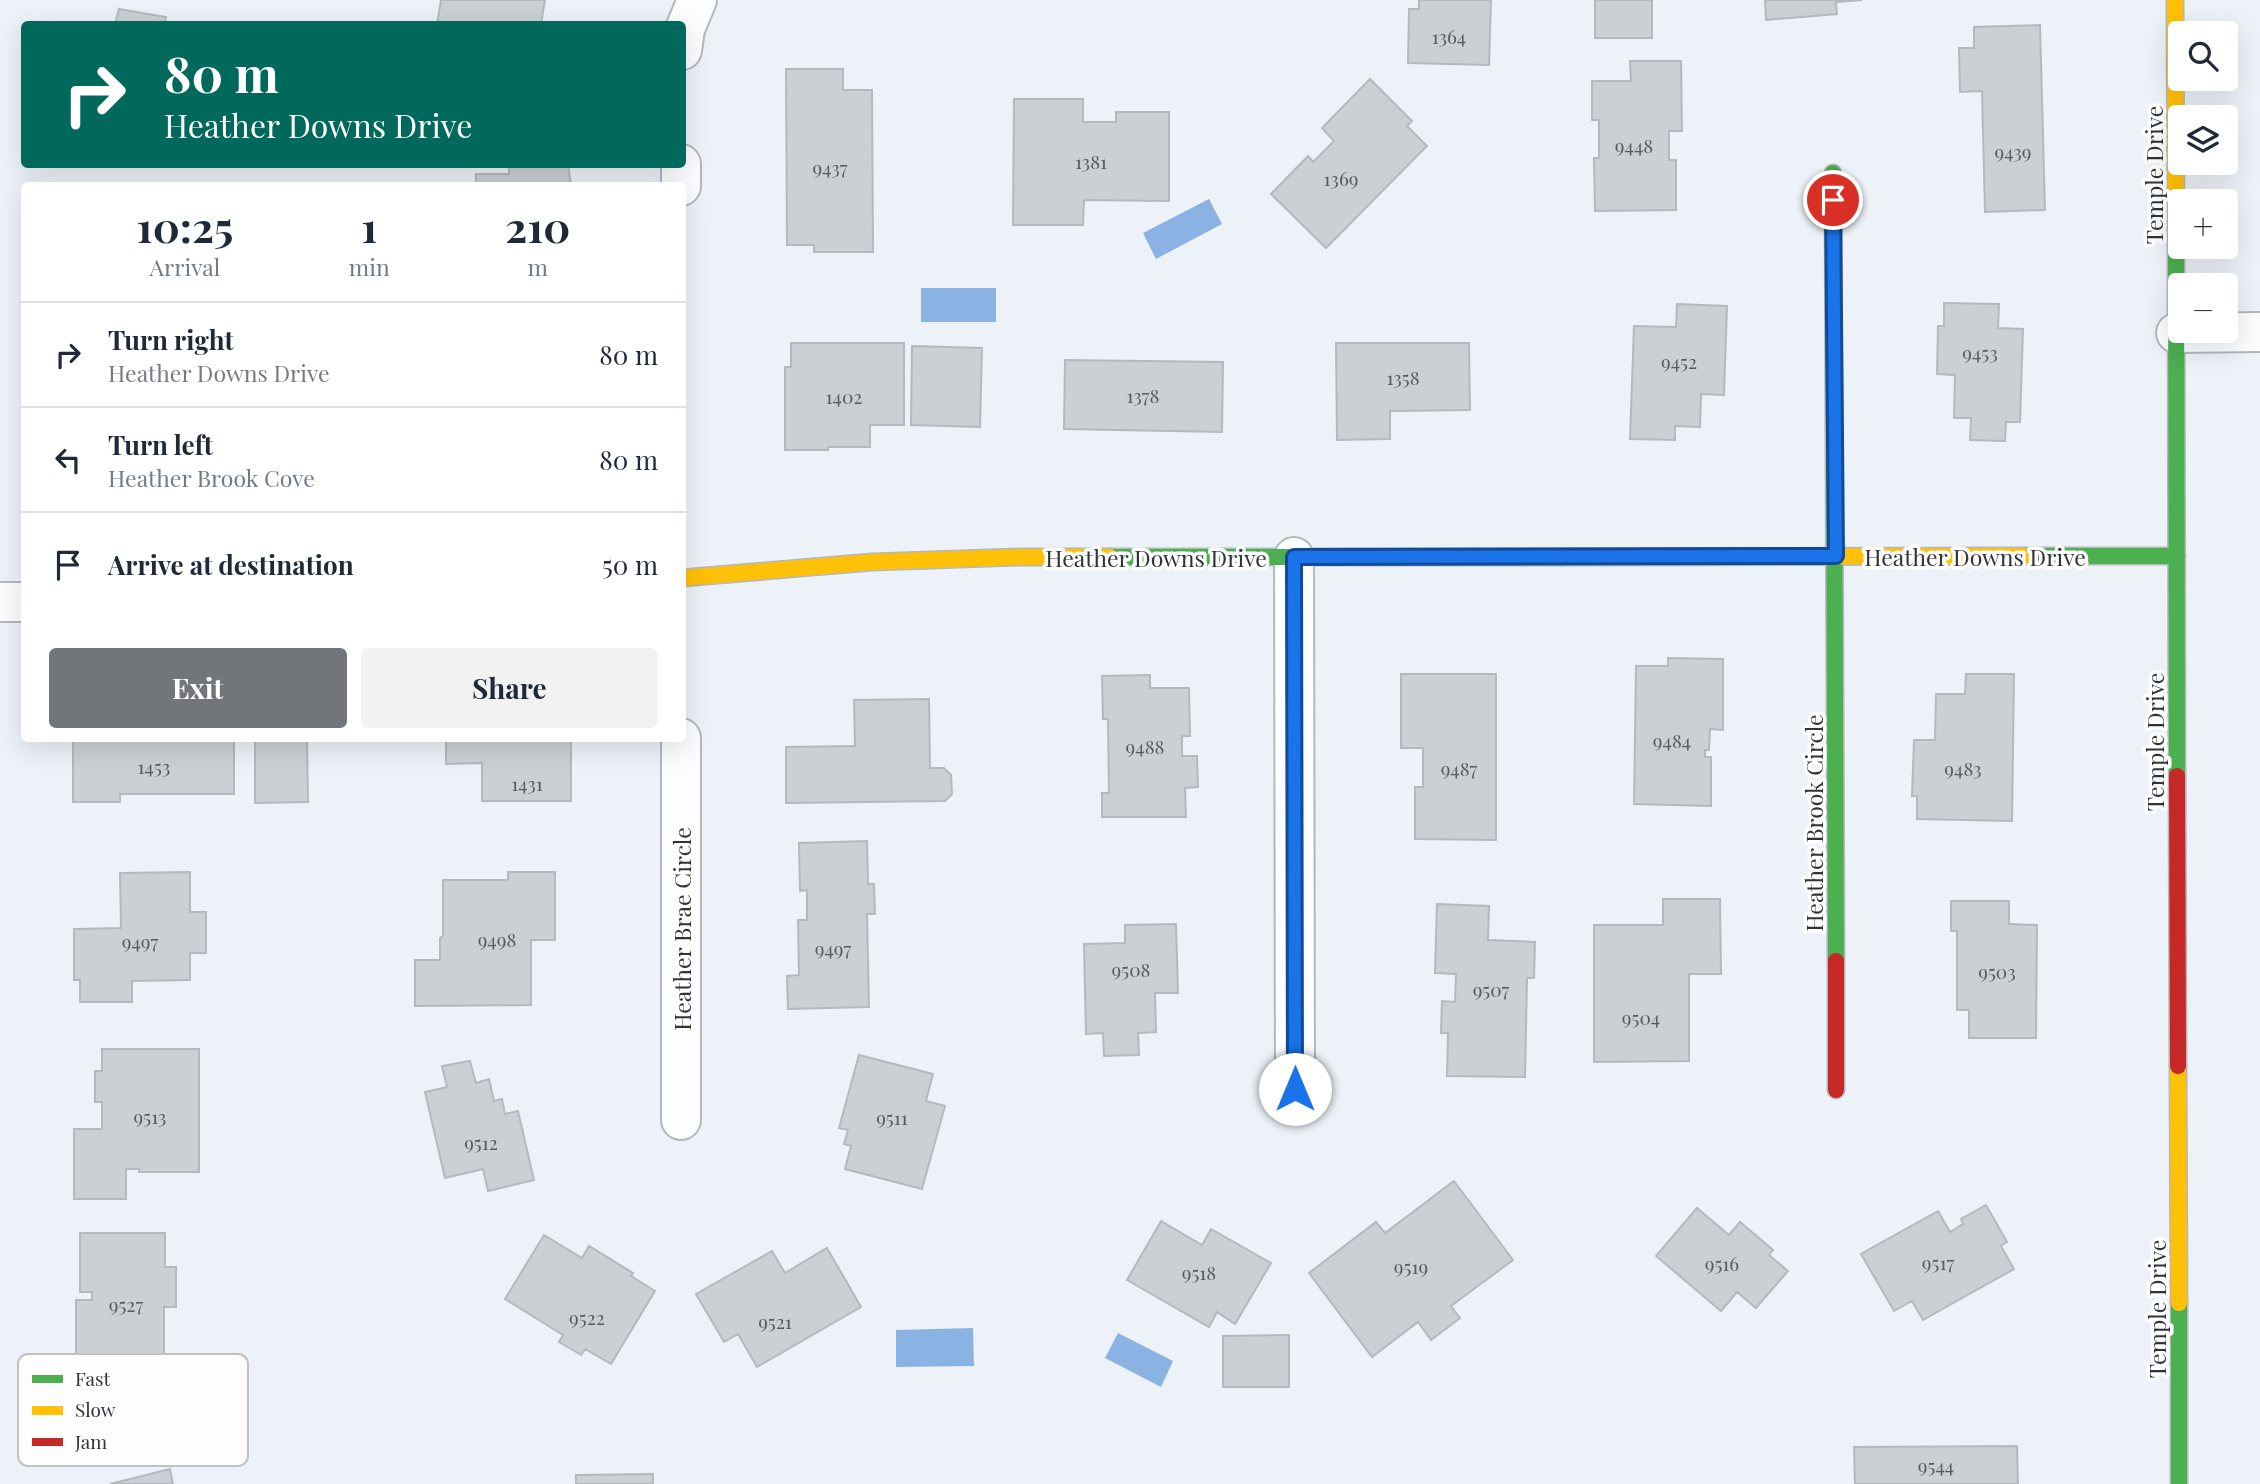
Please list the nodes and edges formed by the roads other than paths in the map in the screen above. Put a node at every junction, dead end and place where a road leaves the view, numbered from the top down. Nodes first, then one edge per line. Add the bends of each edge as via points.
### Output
1 (697, 0) edge
2 (2175, 0) edge
3 (686, 27) edge
4 (1833, 173) dead end
5 (2176, 273) edge
6 (2238, 332) edge
7 (2260, 332) edge
8 (2176, 343) edge
9 (1836, 556) junction
10 (2177, 556) junction
11 (1294, 557) junction
12 (686, 579) edge
13 (0, 602) edge
14 (21, 602) edge
15 (681, 742) edge
16 (1295, 1089) dead end
17 (1836, 1090) dead end
18 (681, 1120) dead end
19 (2179, 1484) edge

1 - 3 street
2 - 5 street, Temple Drive
4 - 9 street, Heather Brook Circle
6 - 7 street
8 - 10 street, Temple Drive
9 - 10 street, Heather Downs Drive
9 - 11 street, Heather Downs Drive
9 - 17 street, Heather Brook Circle
10 - 19 street, Temple Drive
11 - 12 street, Heather Downs Drive via 872,562
11 - 16 street
13 - 14 street
15 - 18 street, Heather Brae Circle

